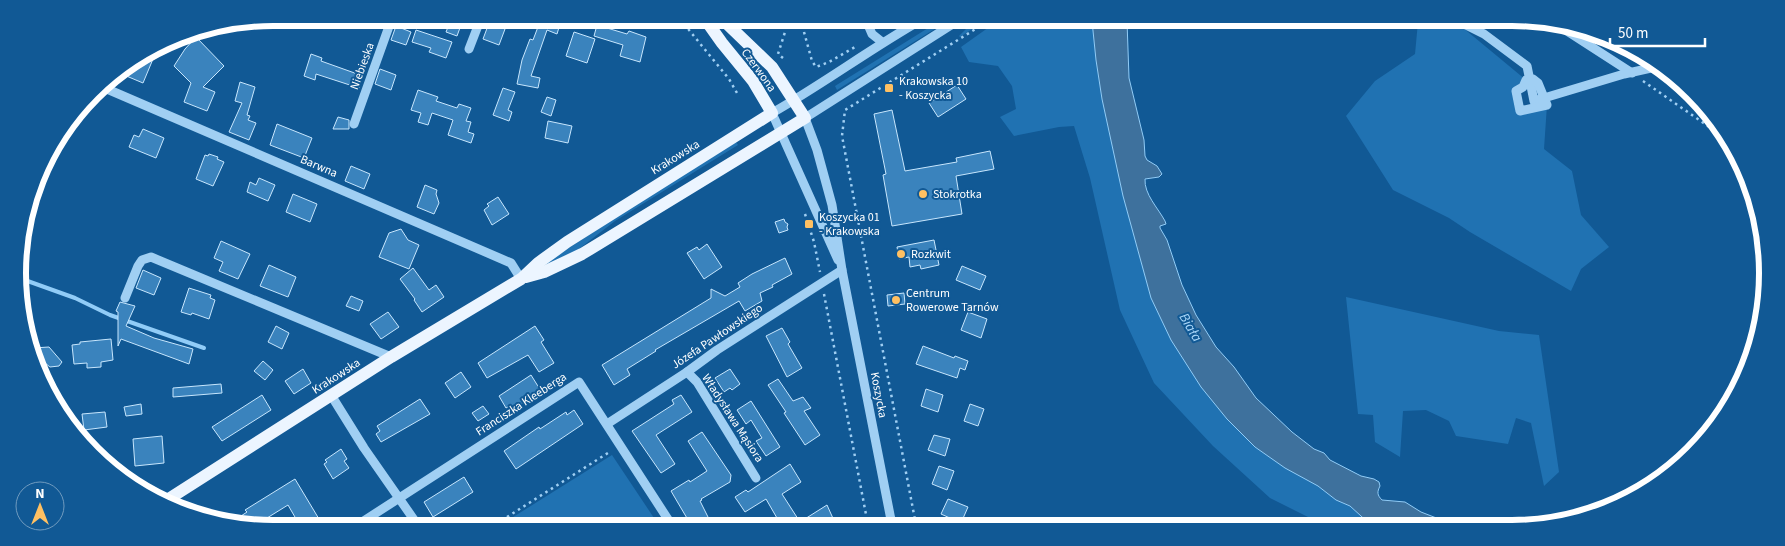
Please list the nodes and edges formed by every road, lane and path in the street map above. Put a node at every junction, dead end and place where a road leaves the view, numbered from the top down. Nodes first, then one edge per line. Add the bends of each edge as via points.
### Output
1 (389, 26) edge
2 (477, 26) edge
3 (686, 26) edge
4 (710, 26) edge
5 (729, 26) edge
6 (783, 26) edge
7 (802, 26) edge
8 (869, 26) edge
9 (886, 26) edge
10 (910, 26) edge
11 (950, 26) edge
12 (980, 26) edge
13 (1468, 26) edge
14 (872, 34) junction
15 (1571, 34) edge
16 (882, 42) junction
17 (469, 49) dead end
18 (783, 58) dead end
19 (1650, 69) edge
20 (1633, 74) junction
21 (1529, 79) junction
22 (108, 89) edge
23 (737, 93) dead end
24 (1545, 98) junction
25 (794, 100) junction
26 (772, 113) junction
27 (805, 118) junction
28 (354, 124) dead end
29 (1712, 129) edge
30 (782, 132) junction
31 (803, 210) dead end
32 (842, 270) junction
33 (521, 279) junction
34 (822, 283) junction
35 (125, 298) dead end
36 (391, 357) junction
37 (687, 372) junction
38 (331, 395) junction
39 (607, 424) junction
40 (613, 450) dead end
41 (756, 478) dead end
42 (171, 497) edge
43 (400, 497) junction
44 (365, 520) edge
45 (414, 520) edge
46 (502, 520) edge
47 (668, 520) edge
48 (867, 520) edge
49 (891, 520) edge
50 (915, 520) edge

1 - 28 street, Niebieska
2 - 17 street
3 - 23 path
4 - 26 main road, Czerwona via 753,81
5 - 25 main road, Czerwona via 772,66
6 - 18 path via 778,54
7 - 14 path via 816,67
8 - 14 street
9 - 14 path
10 - 16 street, Krakowska
11 - 27 street, Krakowska
12 - 50 path via 845,110 842,136
13 - 21 street via 1526,66
14 - 16 street
15 - 20 street
16 - 25 street, Krakowska
19 - 20 street
20 - 24 street
20 - 29 path
21 - 24 street via 1534,102
21 - 24 street via 1516,91 1520,111 1547,105
22 - 33 street, Barwna via 511,263
25 - 26 street, Krakowska
25 - 27 main road
26 - 30 street
26 - 33 main road, Krakowska via 567,242
27 - 30 main road, Krakowska
27 - 32 street, Koszycka via 832,205
30 - 32 street, Koszycka
30 - 33 main road, Krakowska via 582,254
31 - 34 path via 814,242
32 - 34 street, Józefa Pawłowskiego
32 - 49 street, Koszycka
33 - 36 main road, Krakowska
34 - 37 street, Józefa Pawłowskiego
34 - 48 path
35 - 36 street via 138,266 142,260 151,257
36 - 38 main road, Krakowska
37 - 39 street, Józefa Pawłowskiego
37 - 41 street, Władysława Mąsiora via 697,382
38 - 42 main road, Krakowska
38 - 43 street
39 - 43 street, Franciszka Kleeberga via 579,382
39 - 47 street, Franciszka Kleeberga
40 - 46 path
43 - 44 street, Franciszka Kleeberga
43 - 45 street

